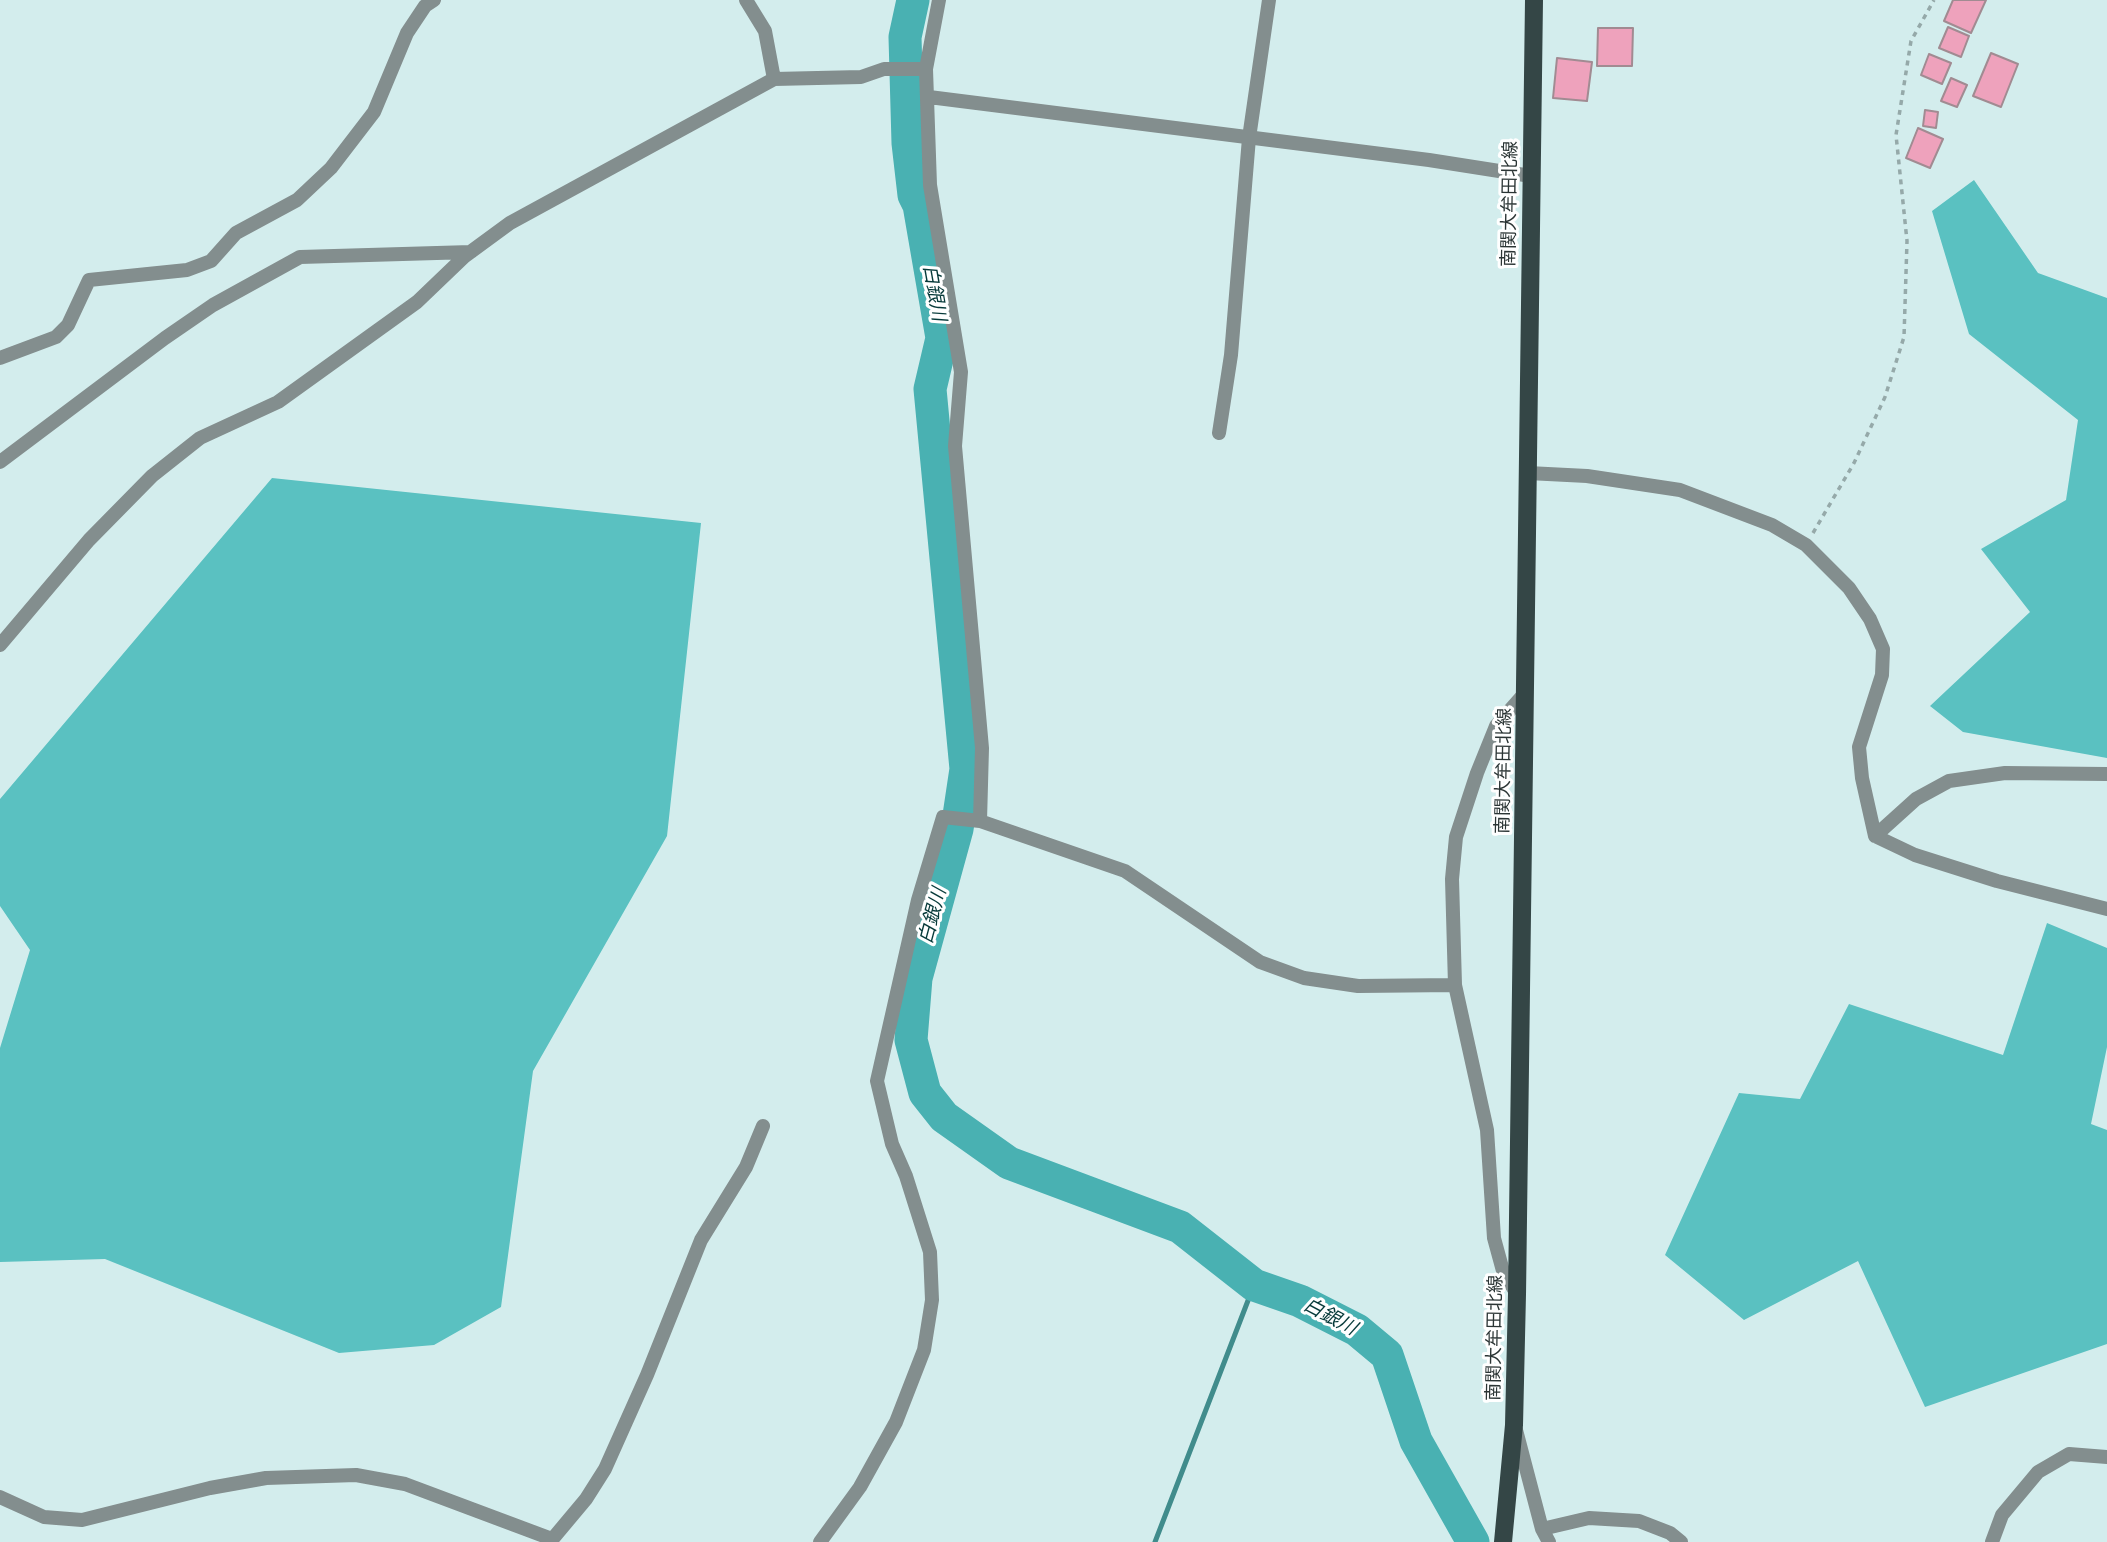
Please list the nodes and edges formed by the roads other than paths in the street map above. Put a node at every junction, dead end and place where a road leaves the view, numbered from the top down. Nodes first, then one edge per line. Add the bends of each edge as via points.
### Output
1 (434, 0) edge
2 (746, 0) edge
3 (939, 0) edge
4 (1269, 0) edge
5 (1534, 0) edge
6 (926, 69) junction
7 (774, 79) junction
8 (929, 97) junction
9 (1249, 138) junction
10 (1531, 176) junction
11 (471, 251) junction
12 (0, 358) edge
13 (1219, 433) dead end
14 (0, 462) edge
15 (1528, 473) junction
16 (0, 645) edge
17 (1526, 692) junction
18 (2107, 774) edge
19 (974, 820) junction
20 (1875, 836) junction
21 (2107, 909) edge
22 (1455, 985) junction
23 (763, 1126) dead end
24 (1517, 1294) junction
25 (1514, 1425) junction
26 (2107, 1457) edge
27 (0, 1497) edge
28 (1545, 1535) edge
29 (551, 1540) edge
30 (820, 1542) edge
31 (1503, 1542) edge
32 (1681, 1542) edge
33 (1992, 1542) edge

1 - 12 street via 408,33 374,112 331,168 297,200 236,233 211,261 187,270 89,280 68,325 56,337
2 - 7 street via 765,31
3 - 6 street
4 - 9 street
5 - 10 main road, 南関大牟田北線
6 - 7 street via 884,69 861,78
6 - 8 street
7 - 11 street via 510,223
8 - 9 street
8 - 19 street via 930,186 961,372 955,446 982,748
9 - 10 street
9 - 13 street via 1231,355
10 - 15 main road, 南関大牟田北線
11 - 14 street via 300,257 213,305
11 - 16 street via 417,302 278,402 200,438 152,476 89,540
15 - 17 main road, 南関大牟田北線
15 - 20 street via 1680,490 1772,525 1806,545 1849,589 1883,649 1882,675 1858,747
17 - 22 street via 1496,726 1456,837 1452,879
17 - 24 main road, 南関大牟田北線
18 - 20 street via 2005,773 1949,781 1916,799
19 - 22 street via 1125,872 1260,962 1304,978 1358,986
19 - 30 street via 943,817 918,900 877,1081 892,1144 930,1252 932,1300 924,1350 896,1422 860,1487
20 - 21 street via 1915,855 1997,881
22 - 24 street via 1487,1130 1494,1238 1503,1270
23 - 29 street via 746,1167 701,1240 606,1469
24 - 25 main road, 南関大牟田北線
25 - 28 street
25 - 31 main road, 南関大牟田北線
26 - 33 street via 2069,1454 2038,1472 2002,1515
27 - 29 street via 44,1517 82,1520 266,1478 356,1475 405,1484
28 - 32 street via 1589,1518 1639,1521

